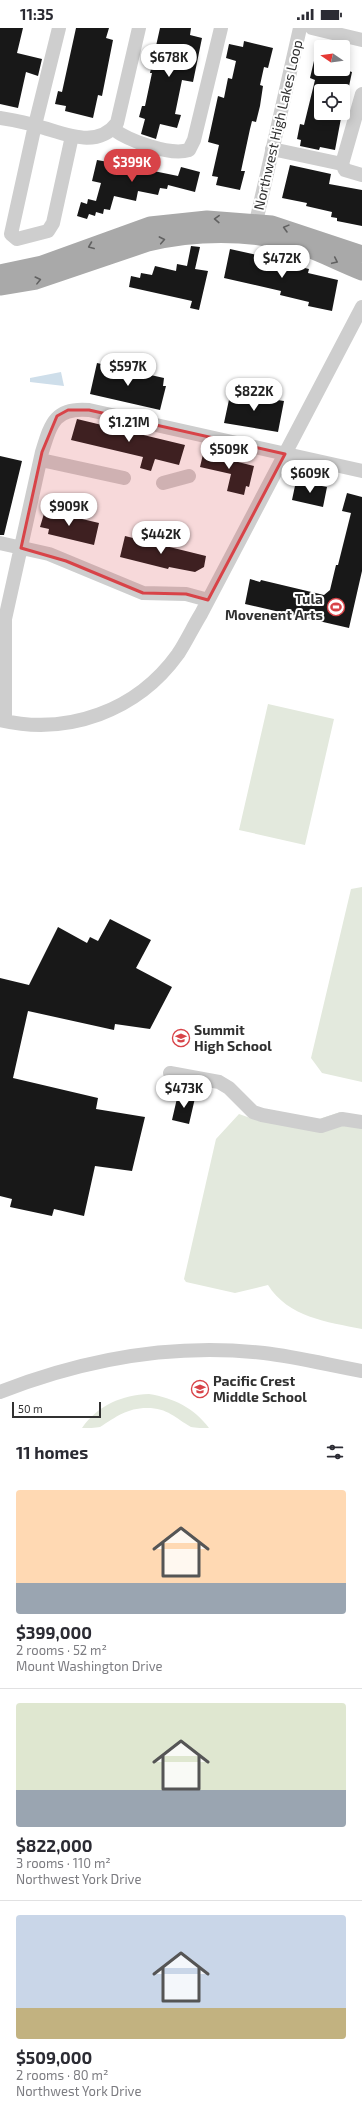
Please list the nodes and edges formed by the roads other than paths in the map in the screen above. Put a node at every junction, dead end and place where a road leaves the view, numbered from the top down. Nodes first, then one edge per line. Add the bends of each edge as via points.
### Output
1 (59, 28) edge
2 (139, 28) edge
3 (220, 28) edge
4 (300, 28) edge
5 (312, 28) edge
6 (362, 40) edge
7 (362, 94) edge
8 (0, 118) edge
9 (35, 125) junction
10 (113, 129) junction
11 (72, 136) junction
12 (272, 149) junction
13 (342, 164) junction
14 (362, 175) edge
15 (256, 222) junction
16 (362, 254) edge
17 (362, 272) edge
18 (0, 273) edge
19 (0, 287) edge
20 (362, 307) edge
21 (285, 454) junction
22 (40, 460) junction
23 (362, 471) edge
24 (189, 476) dead end
25 (124, 478) dead end
26 (163, 483) dead end
27 (0, 543) edge
28 (21, 548) junction
29 (208, 600) junction
30 (3, 721) edge
31 (170, 1073) dead end
32 (362, 1122) edge
33 (362, 1371) edge
34 (0, 1392) edge

1 - 9 street
2 - 10 street via 117,123
3 - 10 street via 190,150 181,152 136,142
4 - 12 street, Northwest High Lakes Loop
5 - 6 street
7 - 13 street
8 - 9 street
9 - 11 street
9 - 11 street via 11,234 17,239 48,231 53,223
10 - 11 street via 103,136 89,139
12 - 13 street
12 - 15 street, Northwest High Lakes Loop
13 - 14 street via 345,170
16 -> 15 main road via 288,228
15 -> 18 main road via 207,218 150,225 42,264
19 -> 17 main road via 43,279 164,240 225,235 294,244
20 - 21 street
21 - 22 street via 79,409 68,410 57,416 48,431
21 - 23 street
21 - 29 street
22 - 25 street
22 - 28 street
24 - 26 street
27 - 28 street
28 - 29 street via 66,561 143,593 186,594
28 - 30 street via 5,620
29 - 30 street via 178,654 133,698 108,712 81,721 49,726
31 - 32 street via 219,1082 229,1088 253,1112 262,1115 321,1126 342,1119
33 - 34 street via 263,1353 174,1351 73,1368

